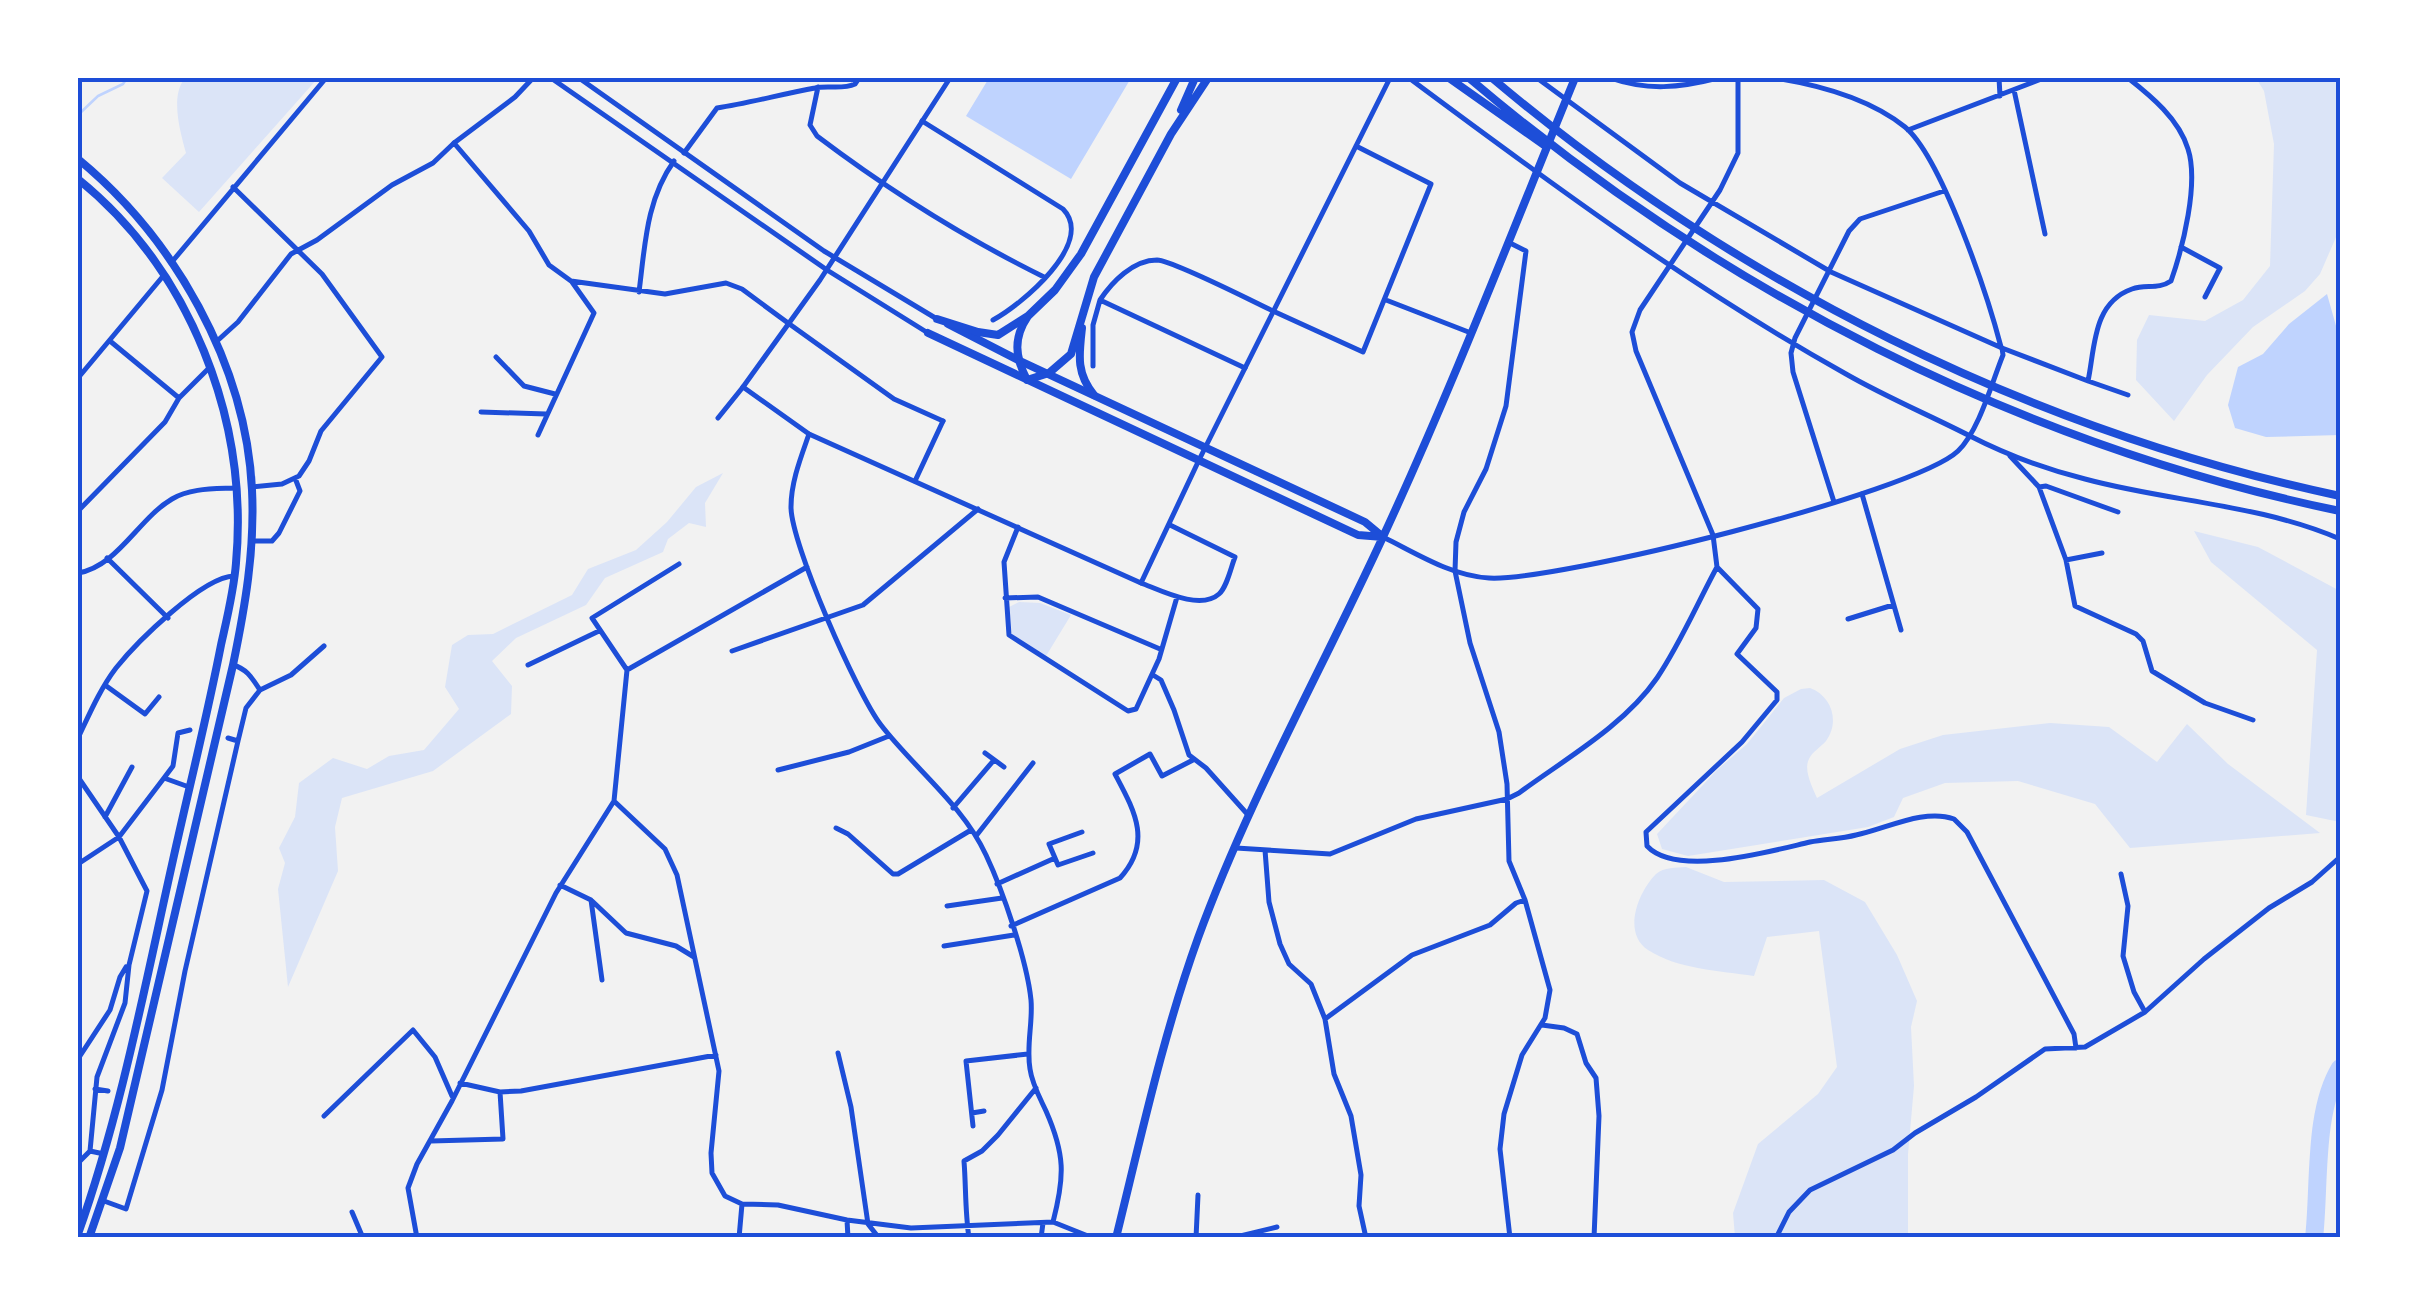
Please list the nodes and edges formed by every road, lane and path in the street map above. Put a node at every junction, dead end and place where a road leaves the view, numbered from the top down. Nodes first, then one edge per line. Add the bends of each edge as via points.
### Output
1 (326, 78) edge
2 (533, 78) edge
3 (551, 78) edge
4 (579, 78) edge
5 (859, 78) edge
6 (950, 78) edge
7 (1177, 78) edge
8 (1195, 78) edge
9 (1208, 78) edge
10 (1390, 78) edge
11 (1410, 78) edge
12 (1449, 78) edge
13 (1470, 78) edge
14 (1492, 78) edge
15 (1537, 78) edge
16 (1575, 78) edge
17 (1610, 78) edge
18 (1718, 78) edge
19 (1738, 78) edge
20 (1775, 78) edge
21 (1999, 78) edge
22 (2044, 78) edge
23 (2128, 78) edge
24 (818, 87) junction
25 (2014, 90) junction
26 (2000, 96) junction
27 (1566, 100) junction
28 (922, 122) junction
29 (1908, 130) junction
30 (1171, 134) junction
31 (454, 143) junction
32 (1356, 146) junction
33 (684, 153) junction
34 (78, 159) edge
35 (674, 162) junction
36 (1538, 169) junction
37 (78, 178) edge
38 (1599, 180) junction
39 (882, 186) junction
40 (234, 187) junction
41 (1944, 190) junction
42 (1709, 205) junction
43 (2046, 234) dead end
44 (1508, 242) junction
45 (2181, 247) junction
46 (297, 250) junction
47 (834, 257) junction
48 (171, 262) junction
49 (1671, 263) junction
50 (827, 270) junction
51 (1830, 274) junction
52 (164, 275) junction
53 (1044, 276) junction
54 (571, 281) junction
55 (640, 292) junction
56 (2205, 297) dead end
57 (1100, 300) junction
58 (1386, 300) junction
59 (1084, 304) junction
60 (1273, 311) junction
61 (1028, 316) junction
62 (936, 319) junction
63 (993, 320) dead end
64 (788, 322) junction
65 (928, 333) joint
66 (1471, 334) junction
67 (110, 340) junction
68 (1795, 340) junction
69 (216, 342) junction
70 (2002, 351) junction
71 (496, 357) dead end
72 (1018, 360) junction
73 (1093, 366) dead end
74 (210, 367) junction
75 (1245, 368) junction
76 (1049, 373) junction
77 (78, 378) edge
78 (1027, 380) junction
79 (2088, 381) junction
80 (743, 387) junction
81 (555, 394) junction
82 (1094, 395) junction
83 (2128, 395) dead end
84 (179, 398) junction
85 (490, 402) dead end
86 (481, 412) dead end
87 (490, 412) junction
88 (546, 414) junction
89 (718, 418) dead end
90 (1971, 433) junction
91 (810, 434) junction
92 (538, 435) dead end
93 (1206, 446) junction
94 (2010, 456) junction
95 (1199, 460) junction
96 (295, 478) junction
97 (914, 480) junction
98 (252, 486) junction
99 (2038, 487) junction
100 (236, 488) junction
101 (1862, 494) junction
102 (2340, 496) edge
103 (1834, 502) junction
104 (978, 508) junction
105 (2340, 510) edge
106 (78, 511) edge
107 (2118, 512) dead end
108 (1170, 525) junction
109 (1018, 526) junction
110 (1712, 535) junction
111 (1383, 537) junction
112 (2340, 540) edge
113 (252, 541) junction
114 (2102, 553) dead end
115 (107, 558) junction
116 (2066, 560) junction
117 (679, 564) dead end
118 (807, 568) junction
119 (1717, 568) junction
120 (1455, 572) junction
121 (78, 573) edge
122 (234, 576) junction
123 (1142, 583) junction
124 (1177, 597) junction
125 (1005, 598) junction
126 (1894, 605) junction
127 (829, 617) junction
128 (168, 618) junction
129 (1848, 619) dead end
130 (1901, 630) dead end
131 (599, 631) junction
132 (324, 646) dead end
133 (1160, 649) junction
134 (732, 650) dead end
135 (233, 665) junction
136 (528, 665) dead end
137 (627, 670) junction
138 (1153, 675) junction
139 (105, 685) junction
140 (260, 690) junction
141 (159, 696) dead end
142 (2252, 720) dead end
143 (190, 730) dead end
144 (890, 736) junction
145 (78, 738) edge
146 (228, 738) dead end
147 (238, 741) junction
148 (985, 752) dead end
149 (994, 760) junction
150 (1193, 760) junction
151 (1033, 763) dead end
152 (132, 766) dead end
153 (1004, 766) dead end
154 (778, 770) dead end
155 (78, 777) edge
156 (164, 778) junction
157 (189, 787) junction
158 (1507, 799) junction
159 (614, 801) junction
160 (953, 808) junction
161 (1250, 816) junction
162 (104, 817) junction
163 (836, 828) dead end
164 (1082, 832) dead end
165 (974, 833) junction
166 (119, 837) junction
167 (1236, 848) junction
168 (1265, 850) junction
169 (1093, 853) dead end
170 (2340, 856) edge
171 (1055, 858) junction
172 (78, 864) edge
173 (2121, 874) dead end
174 (997, 884) junction
175 (560, 886) junction
176 (1002, 898) junction
177 (592, 900) junction
178 (1525, 900) junction
179 (948, 906) dead end
180 (1011, 926) junction
181 (1014, 934) junction
182 (944, 946) dead end
183 (695, 957) junction
184 (128, 965) junction
185 (602, 980) dead end
186 (126, 1003) junction
187 (141, 1007) junction
188 (2145, 1012) junction
189 (1325, 1020) junction
190 (1542, 1025) junction
191 (2076, 1048) junction
192 (838, 1053) dead end
193 (716, 1054) junction
194 (1028, 1054) junction
195 (78, 1059) edge
196 (460, 1083) junction
197 (1036, 1088) junction
198 (95, 1089) junction
199 (108, 1091) dead end
200 (500, 1092) junction
201 (453, 1096) junction
202 (144, 1102) dead end
203 (156, 1105) junction
204 (984, 1111) dead end
205 (972, 1114) junction
206 (324, 1116) dead end
207 (973, 1126) dead end
208 (431, 1141) junction
209 (90, 1151) junction
210 (104, 1154) junction
211 (78, 1164) edge
212 (1198, 1195) dead end
213 (104, 1201) junction
214 (742, 1204) junction
215 (352, 1212) dead end
216 (847, 1220) junction
217 (1052, 1222) junction
218 (1043, 1223) junction
219 (868, 1224) junction
220 (967, 1225) junction
221 (1277, 1227) dead end
222 (78, 1234) edge
223 (1260, 1234) edge
224 (89, 1238) edge
225 (363, 1238) edge
226 (417, 1238) edge
227 (739, 1238) edge
228 (848, 1238) edge
229 (879, 1238) edge
230 (969, 1238) edge
231 (1041, 1238) edge
232 (1092, 1238) edge
233 (1116, 1238) edge
234 (1196, 1238) edge
235 (1232, 1238) edge
236 (1366, 1238) edge
237 (1510, 1238) edge
238 (1594, 1238) edge
239 (1776, 1238) edge

1 - 40 street
2 - 31 street
3 - 35 street
4 - 33 street
5 - 24 street via 845,88
6 - 28 street
7 - 61 main road via 1074,266
8 - 30 main road
9 - 30 main road
10 - 32 street
11 - 36 street
12 - 38 main road
13 - 38 main road
14 - 102 main road via 1677,216 1884,336 2146,443
15 - 27 street
16 - 27 main road
17 - 18 street via 1658,89
19 - 42 street via 1738,154
20 - 29 street via 1848,96
21 - 26 street
22 - 25 street
23 - 45 street via 2162,107 2190,152
24 - 33 street via 717,108
24 - 39 street via 810,120 814,132
25 - 26 street
25 - 43 street
26 - 29 street
27 - 36 main road
27 - 42 street
28 - 39 street
28 - 53 street via 1068,214 1068,250
29 - 41 street
30 - 59 main road
31 - 46 street
31 - 54 street via 549,265
32 - 58 street via 1431,184
32 - 60 street
33 - 47 street
34 - 48 main road
35 - 50 street
35 - 55 street via 651,207
36 - 44 main road
36 - 49 street
37 - 52 main road
38 - 105 main road via 1743,275 1939,378 2142,458
39 - 47 street
39 - 53 street
40 - 46 street
40 - 48 street
41 - 51 street via 1860,219
41 - 70 street
42 - 49 street
42 - 51 street
44 - 66 main road
44 - 120 street via 1526,252 1516,346 1498,438 1459,528
45 - 56 street via 2220,268
45 - 79 street via 2171,281 2124,293 2102,317
46 - 69 street
46 - 96 street via 382,357 321,431
47 - 50 street
47 - 62 street
48 - 69 main road
49 - 68 street
49 - 110 street via 1640,310 1633,342
50 - 64 street
50 - 65 street
51 - 68 street
51 - 70 street
52 - 67 street
52 - 74 main road
53 - 63 street
54 - 55 street
54 - 81 street via 594,313
55 - 64 street via 726,283
57 - 60 street via 1133,267 1156,260
57 - 73 street
57 - 75 street
58 - 60 street via 1364,352
58 - 66 street
59 - 76 main road via 1070,354
59 - 82 main road via 1079,367
60 - 75 street
61 - 62 main road via 992,336
61 - 72 main road via 1018,334
62 - 72 main road
64 - 80 street
64 - 97 street via 894,398 943,420
65 - 78 main road
66 - 111 main road
67 - 77 street
67 - 84 street
68 - 90 street via 1848,375
68 - 103 street via 1793,372
69 - 98 main road via 241,420
70 - 79 street
70 - 90 street
71 - 81 street via 524,386
72 - 76 main road
72 - 78 main road
74 - 84 street
74 - 100 main road
75 - 93 street
76 - 78 main road
76 - 82 main road
78 - 95 main road
79 - 83 street
80 - 89 street
80 - 91 street
81 - 88 street
82 - 93 main road
84 - 106 street via 165,422
85 - 87 street
86 - 87 street
87 - 88 street
88 - 92 street
90 - 94 street
90 - 101 street via 1940,465
91 - 97 street
91 - 118 street via 791,504
93 - 95 street
93 - 111 main road via 1365,522
94 - 99 street
94 - 112 street via 2087,480 2282,518
95 - 108 street
95 - 111 main road via 1358,534
96 - 98 street
96 - 113 street via 300,491 279,533
97 - 104 street
98 - 113 main road
99 - 107 street
99 - 116 street
100 - 115 street via 173,498
100 - 122 main road
101 - 103 street
101 - 126 street
103 - 110 street
104 - 109 street
104 - 127 street via 863,605
108 - 123 street
108 - 124 street via 1235,557 1220,593
109 - 123 street
109 - 125 street via 1004,562
110 - 119 street
110 - 120 street via 1513,578
111 - 120 street
111 - 161 main road
113 - 135 main road
114 - 116 street
115 - 121 street
115 - 128 street
116 - 142 street via 2075,606 2136,634 2152,672 2205,703
117 - 131 street via 592,618
118 - 127 street
118 - 137 street
119 - 158 street via 1641,697
119 - 191 street via 1758,609 1756,628 1737,654 1777,692 1777,700 1646,832 1647,846 1672,860 1770,854 1916,818 1954,819 2025,938
120 - 158 street via 1499,732
122 - 128 street via 215,580
122 - 157 main road
123 - 124 street
124 - 133 street
125 - 133 street via 1038,597
125 - 138 street via 1013,640 1128,712
126 - 129 street
126 - 130 street
127 - 134 street
127 - 144 street via 864,698
128 - 139 street
131 - 136 street
131 - 137 street
132 - 140 street via 308,664
133 - 138 street
135 - 140 street
135 - 213 main road
137 - 159 street
138 - 150 street via 1161,680
139 - 141 street via 145,714
139 - 145 street
140 - 147 street via 246,708
143 - 156 street via 178,733 173,766
144 - 154 street
144 - 160 street
146 - 147 street
147 - 203 street
148 - 149 street
149 - 153 street
149 - 160 street
150 - 161 street
150 - 180 street via 1162,776 1150,754 1115,774 1139,826 1127,871
151 - 165 street
152 - 162 street
155 - 162 street
156 - 157 street
156 - 166 street
157 - 187 main road
158 - 168 street via 1416,819 1330,854
158 - 178 street via 1509,861
159 - 175 street
159 - 183 street via 670,854
160 - 165 street
161 - 167 main road
162 - 166 street
163 - 165 street via 893,874
164 - 171 street via 1050,844
165 - 174 street
166 - 172 street
166 - 184 street via 147,892
167 - 168 street
167 - 233 main road via 1182,985
168 - 189 street via 1280,944 1289,964 1311,984
169 - 171 street via 1058,865
170 - 188 street via 2204,958
171 - 174 street
173 - 188 street via 2128,906 2123,956
174 - 176 street
175 - 177 street
175 - 196 street
176 - 179 street
176 - 180 street
177 - 183 street via 626,933
177 - 185 street
178 - 189 street via 1490,925 1412,955
178 - 190 street via 1550,981
180 - 181 street
181 - 182 street
181 - 194 street via 1031,1004
183 - 193 street
184 - 186 street
184 - 195 street via 110,1010
186 - 187 street
186 - 198 street
187 - 210 main road
188 - 191 street
189 - 236 street via 1334,1074 1351,1116
190 - 237 street via 1522,1055 1504,1114 1500,1149
190 - 238 street via 1577,1034 1596,1078
191 - 239 street via 2045,1048 1894,1150 1810,1190 1788,1212
192 - 219 street
193 - 200 street
193 - 214 street via 712,1173 725,1196
194 - 197 street
194 - 205 street via 966,1062
196 - 200 street
196 - 201 street
197 - 217 street via 1062,1158
197 - 220 street via 998,1135 964,1161
198 - 199 street
198 - 209 street
200 - 208 street via 503,1138
201 - 206 street via 414,1030
201 - 208 street
202 - 203 street
203 - 213 street via 126,1209
204 - 205 street
205 - 207 street
208 - 226 street via 408,1188
209 - 210 street
209 - 211 street
210 - 222 main road
212 - 234 street
213 - 224 main road
214 - 216 street
214 - 227 street
215 - 225 street
216 - 219 street
216 - 228 street
217 - 218 street
217 - 232 street
218 - 220 street
218 - 231 street
219 - 220 street
219 - 229 street
220 - 230 street
221 - 223 street
223 - 235 street

